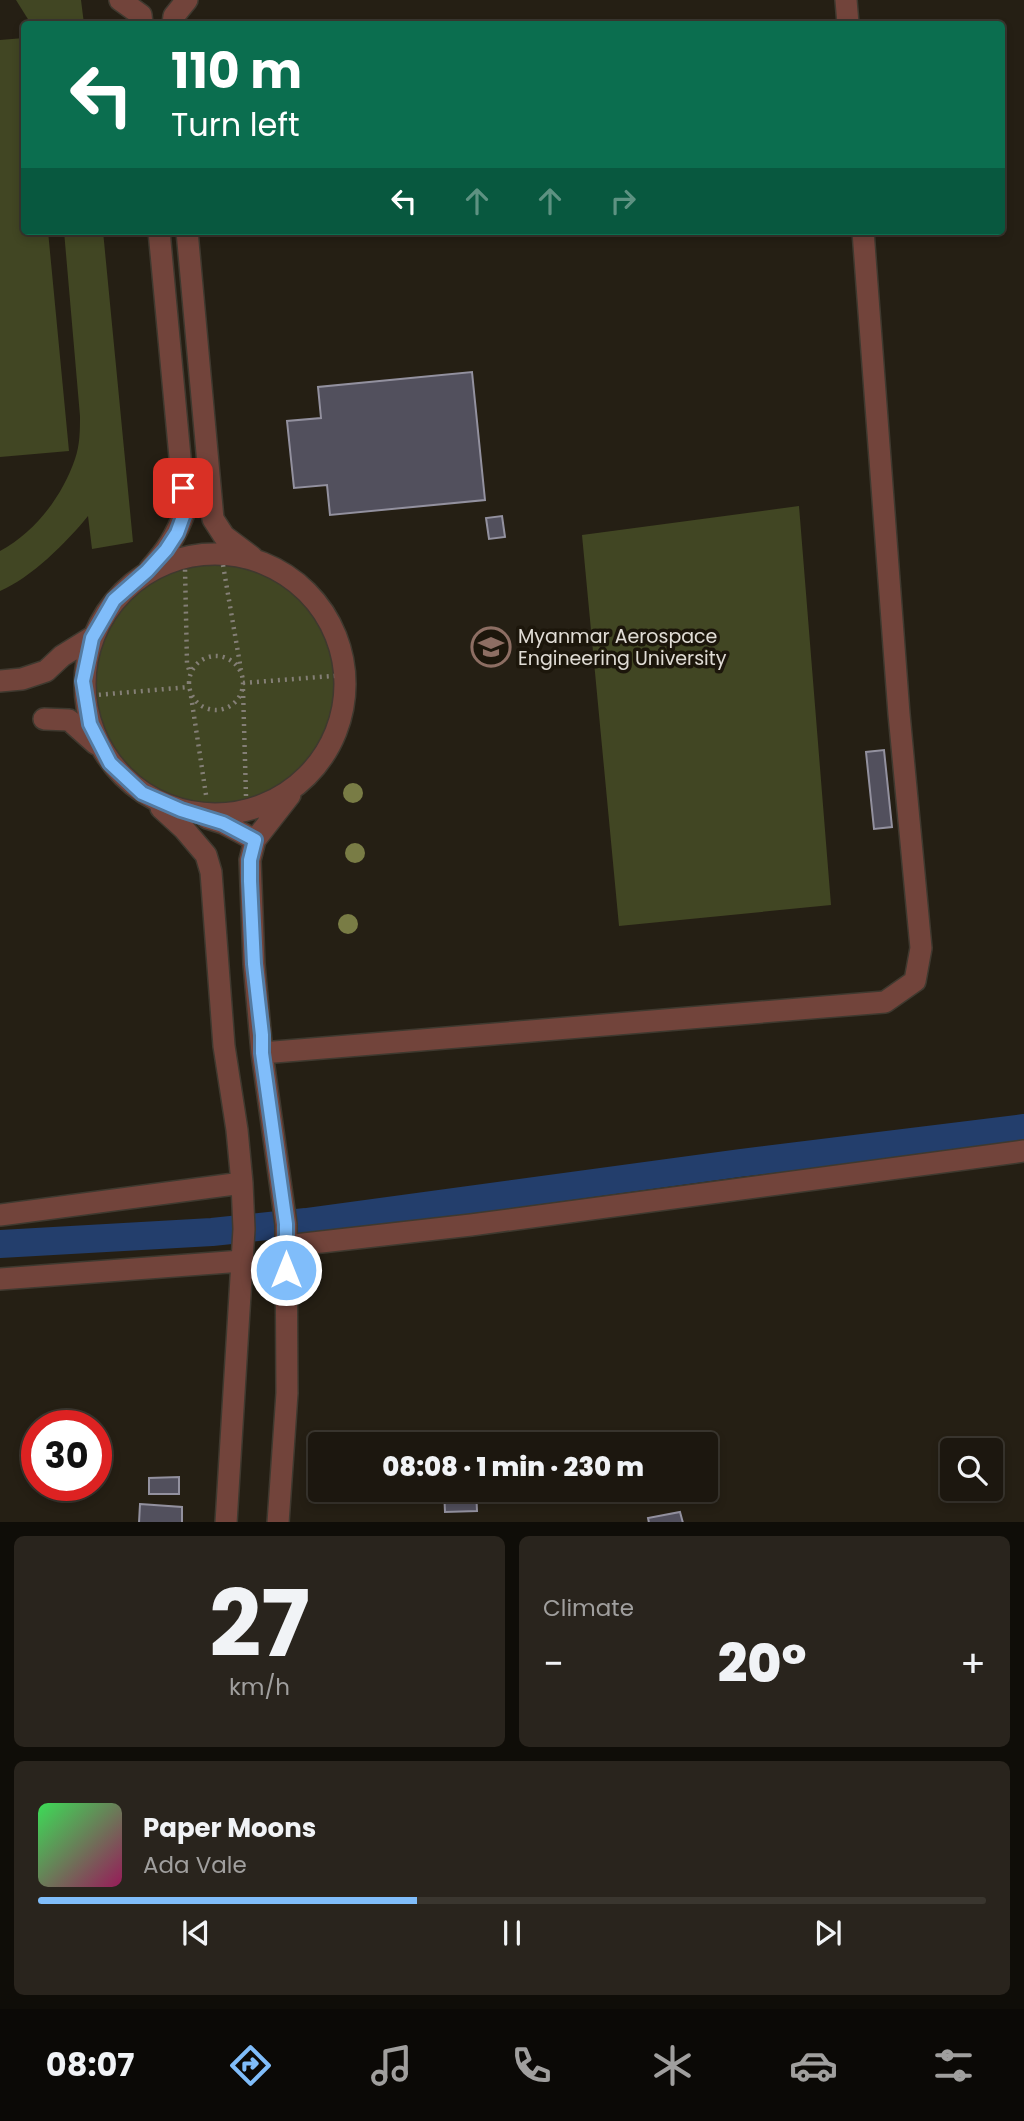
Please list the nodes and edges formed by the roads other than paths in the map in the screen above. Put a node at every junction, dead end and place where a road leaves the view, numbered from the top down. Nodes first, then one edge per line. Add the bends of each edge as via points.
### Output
1 (120, 0) edge
2 (187, 0) edge
3 (846, 0) edge
4 (142, 21) edge
5 (173, 21) edge
6 (848, 21) edge
7 (159, 235) edge
8 (187, 235) edge
9 (863, 235) edge
10 (192, 295) junction
11 (165, 296) junction
12 (203, 416) junction
13 (176, 419) junction
14 (259, 563) junction
15 (147, 571) junction
16 (92, 638) junction
17 (0, 681) edge
18 (44, 719) dead end
19 (104, 753) junction
20 (300, 783) junction
21 (142, 793) junction
22 (181, 810) junction
23 (255, 840) junction
24 (262, 1053) junction
25 (1024, 1151) edge
26 (242, 1183) junction
27 (0, 1215) edge
28 (286, 1246) junction
29 (242, 1261) junction
30 (0, 1279) edge
31 (226, 1522) edge
32 (278, 1522) edge

1 - 4 street via 141,15
2 - 5 street
3 - 6 street
7 - 11 street
8 - 10 street
9 - 24 street via 921,948 915,981 885,1002
10 - 11 street
10 - 12 street
11 - 13 street
12 - 13 street
12 - 14 street via 213,519 224,536
13 - 15 street via 185,511 172,541
14 - 15 street via 233,555 189,556
14 - 20 street via 275,568 310,595 334,630 345,675 343,712 335,732 327,751
15 - 16 street via 114,600
16 - 17 street via 46,671
16 - 19 street via 83,681 90,724
18 - 19 street via 69,720
19 - 21 street
20 - 22 street via 250,809 223,815
20 - 23 street
21 - 22 street
21 - 26 street via 184,829 206,855 211,872 223,1046
22 - 23 street via 223,823
23 - 24 street via 250,881
24 - 28 street
25 - 28 street
26 - 27 street
26 - 29 street
28 - 32 street via 286,1393
29 - 30 street
29 - 31 street

